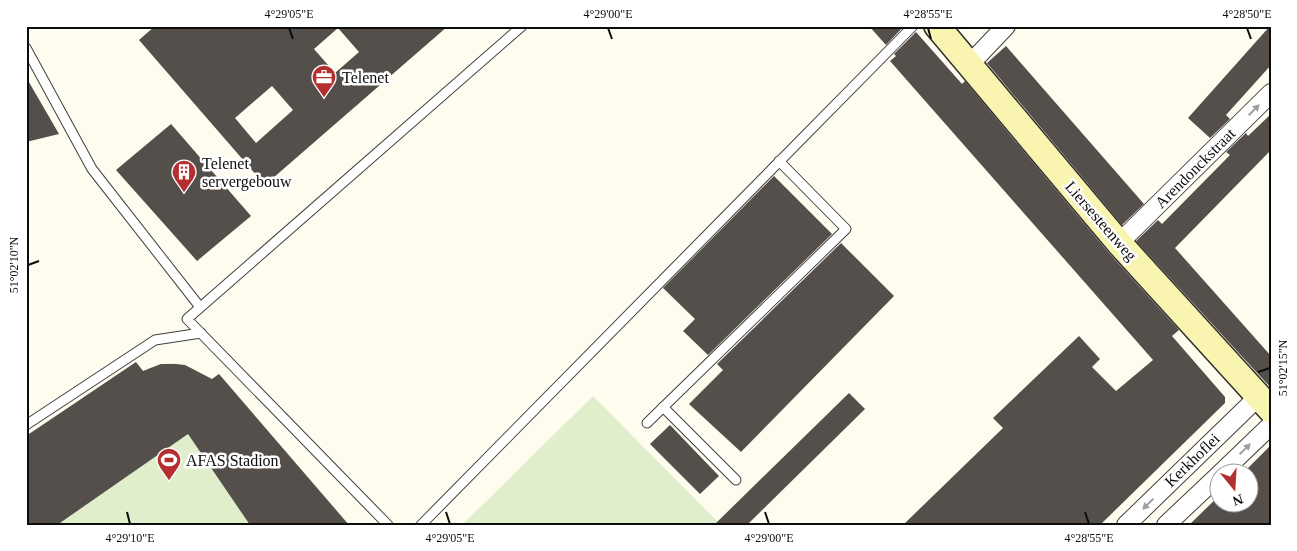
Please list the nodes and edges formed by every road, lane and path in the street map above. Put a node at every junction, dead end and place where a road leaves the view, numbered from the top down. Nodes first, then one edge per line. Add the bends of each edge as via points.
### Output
1 (522, 26) edge
2 (913, 26) edge
3 (937, 26) edge
4 (996, 30) edge
5 (26, 48) edge
6 (969, 64) junction
7 (1271, 93) edge
8 (779, 161) junction
9 (1119, 243) junction
10 (200, 307) junction
11 (201, 334) junction
12 (1264, 404) edge
13 (663, 407) junction
14 (646, 423) dead end
15 (1271, 425) edge
16 (26, 426) edge
17 (1230, 464) edge
18 (736, 480) dead end
19 (1210, 483) edge
20 (388, 525) edge
21 (422, 525) edge
22 (1126, 525) edge
23 (1166, 525) edge

1 - 10 lane
2 - 8 lane
3 - 6 main road, Liersesteenweg
4 - 6 street
5 - 10 lane via 92,170
6 - 9 main road, Liersesteenweg
9 -> 7 street, Arendonckstraat
8 - 13 lane via 846,229
8 - 21 lane
9 - 12 main road, Liersesteenweg
10 - 11 lane via 187,319
11 - 16 lane via 155,340
11 - 20 lane
12 -> 22 street, Kerkhoflei
13 - 14 lane
13 - 18 lane
17 -> 15 street, Kerkhoflei
19 - 23 street, Kerkhoflei

